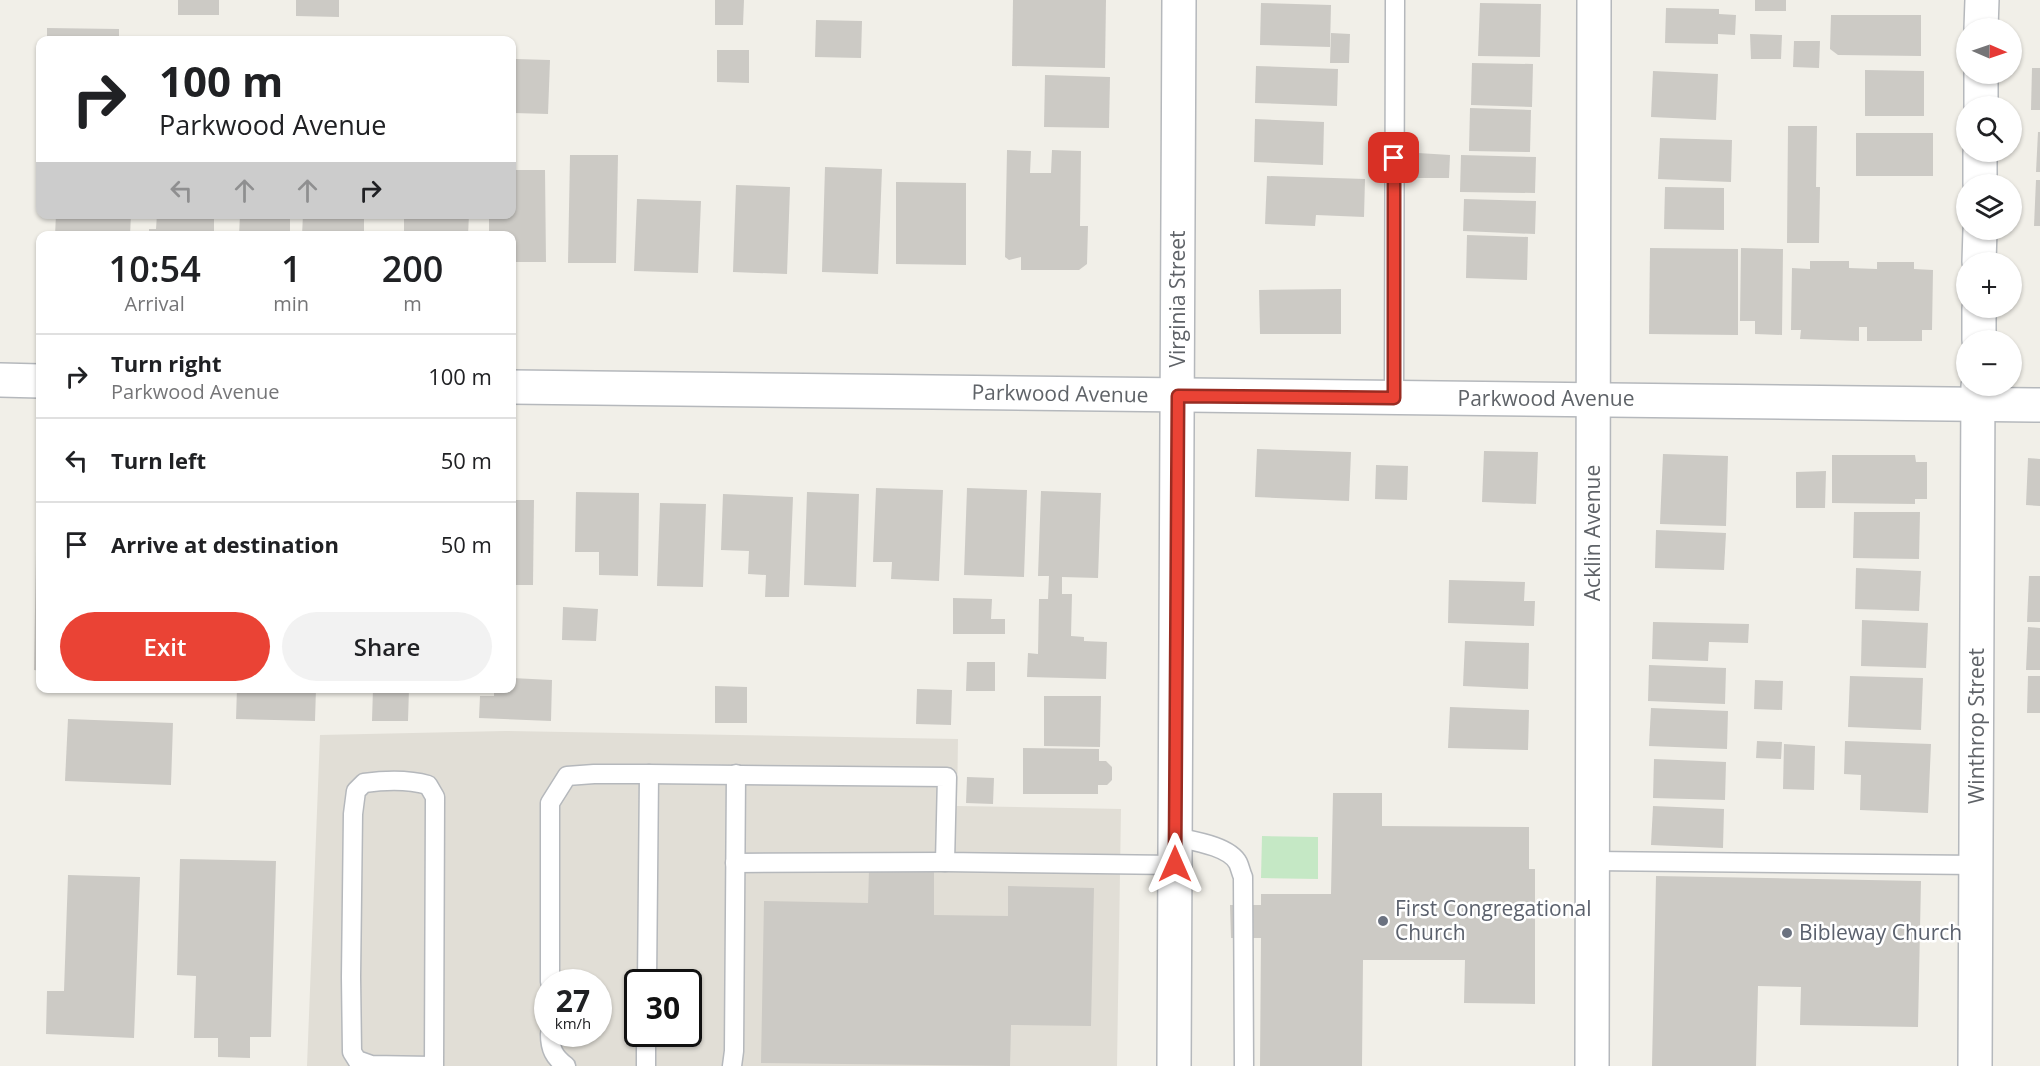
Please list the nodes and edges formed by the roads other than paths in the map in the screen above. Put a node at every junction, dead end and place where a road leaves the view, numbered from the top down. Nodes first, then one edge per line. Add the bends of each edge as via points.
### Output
1 (1179, 0) edge
2 (1395, 0) edge
3 (1594, 0) edge
4 (1982, 0) edge
5 (1981, 18) edge
6 (0, 380) edge
7 (36, 381) edge
8 (516, 387) edge
9 (1956, 394) edge
10 (1178, 396) junction
11 (1978, 396) edge
12 (1989, 396) edge
13 (1394, 398) junction
14 (1594, 400) junction
15 (2040, 405) edge
16 (649, 774) junction
17 (736, 774) junction
18 (1175, 851) junction
19 (1593, 861) junction
20 (945, 862) junction
21 (735, 863) junction
22 (1977, 865) junction
23 (550, 969) edge
24 (647, 969) edge
25 (551, 1047) edge
26 (646, 1047) edge
27 (433, 1066) edge
28 (566, 1066) edge
29 (646, 1066) edge
30 (732, 1066) edge
31 (1174, 1066) edge
32 (1244, 1066) edge
33 (1592, 1066) edge
34 (1975, 1066) edge

1 - 10 street, Virginia Street
2 - 13 lane
3 - 14 street, Acklin Avenue
4 - 5 street
6 - 7 street
8 - 10 street, Parkwood Avenue
9 - 14 street, Parkwood Avenue
10 - 13 street, Parkwood Avenue
10 - 18 street, Virginia Street
11 - 22 street, Winthrop Street
12 - 15 street, Parkwood Avenue
13 - 14 street, Parkwood Avenue
14 - 19 street, Acklin Avenue
16 - 17 lane
16 - 23 lane via 567,776 550,803
16 - 24 lane
17 - 20 lane via 947,777
17 - 21 lane
18 - 20 lane
18 - 31 street, Virginia Street
18 - 32 lane via 1212,846 1232,856 1243,877
19 - 22 lane
19 - 33 street, Acklin Avenue
20 - 21 lane
21 - 30 lane
22 - 34 street, Winthrop Street
25 - 28 lane via 555,1058
26 - 29 lane
27 - 27 lane via 435,797 428,785 417,782 364,783 356,791 353,814 352,1052 357,1060 371,1065

